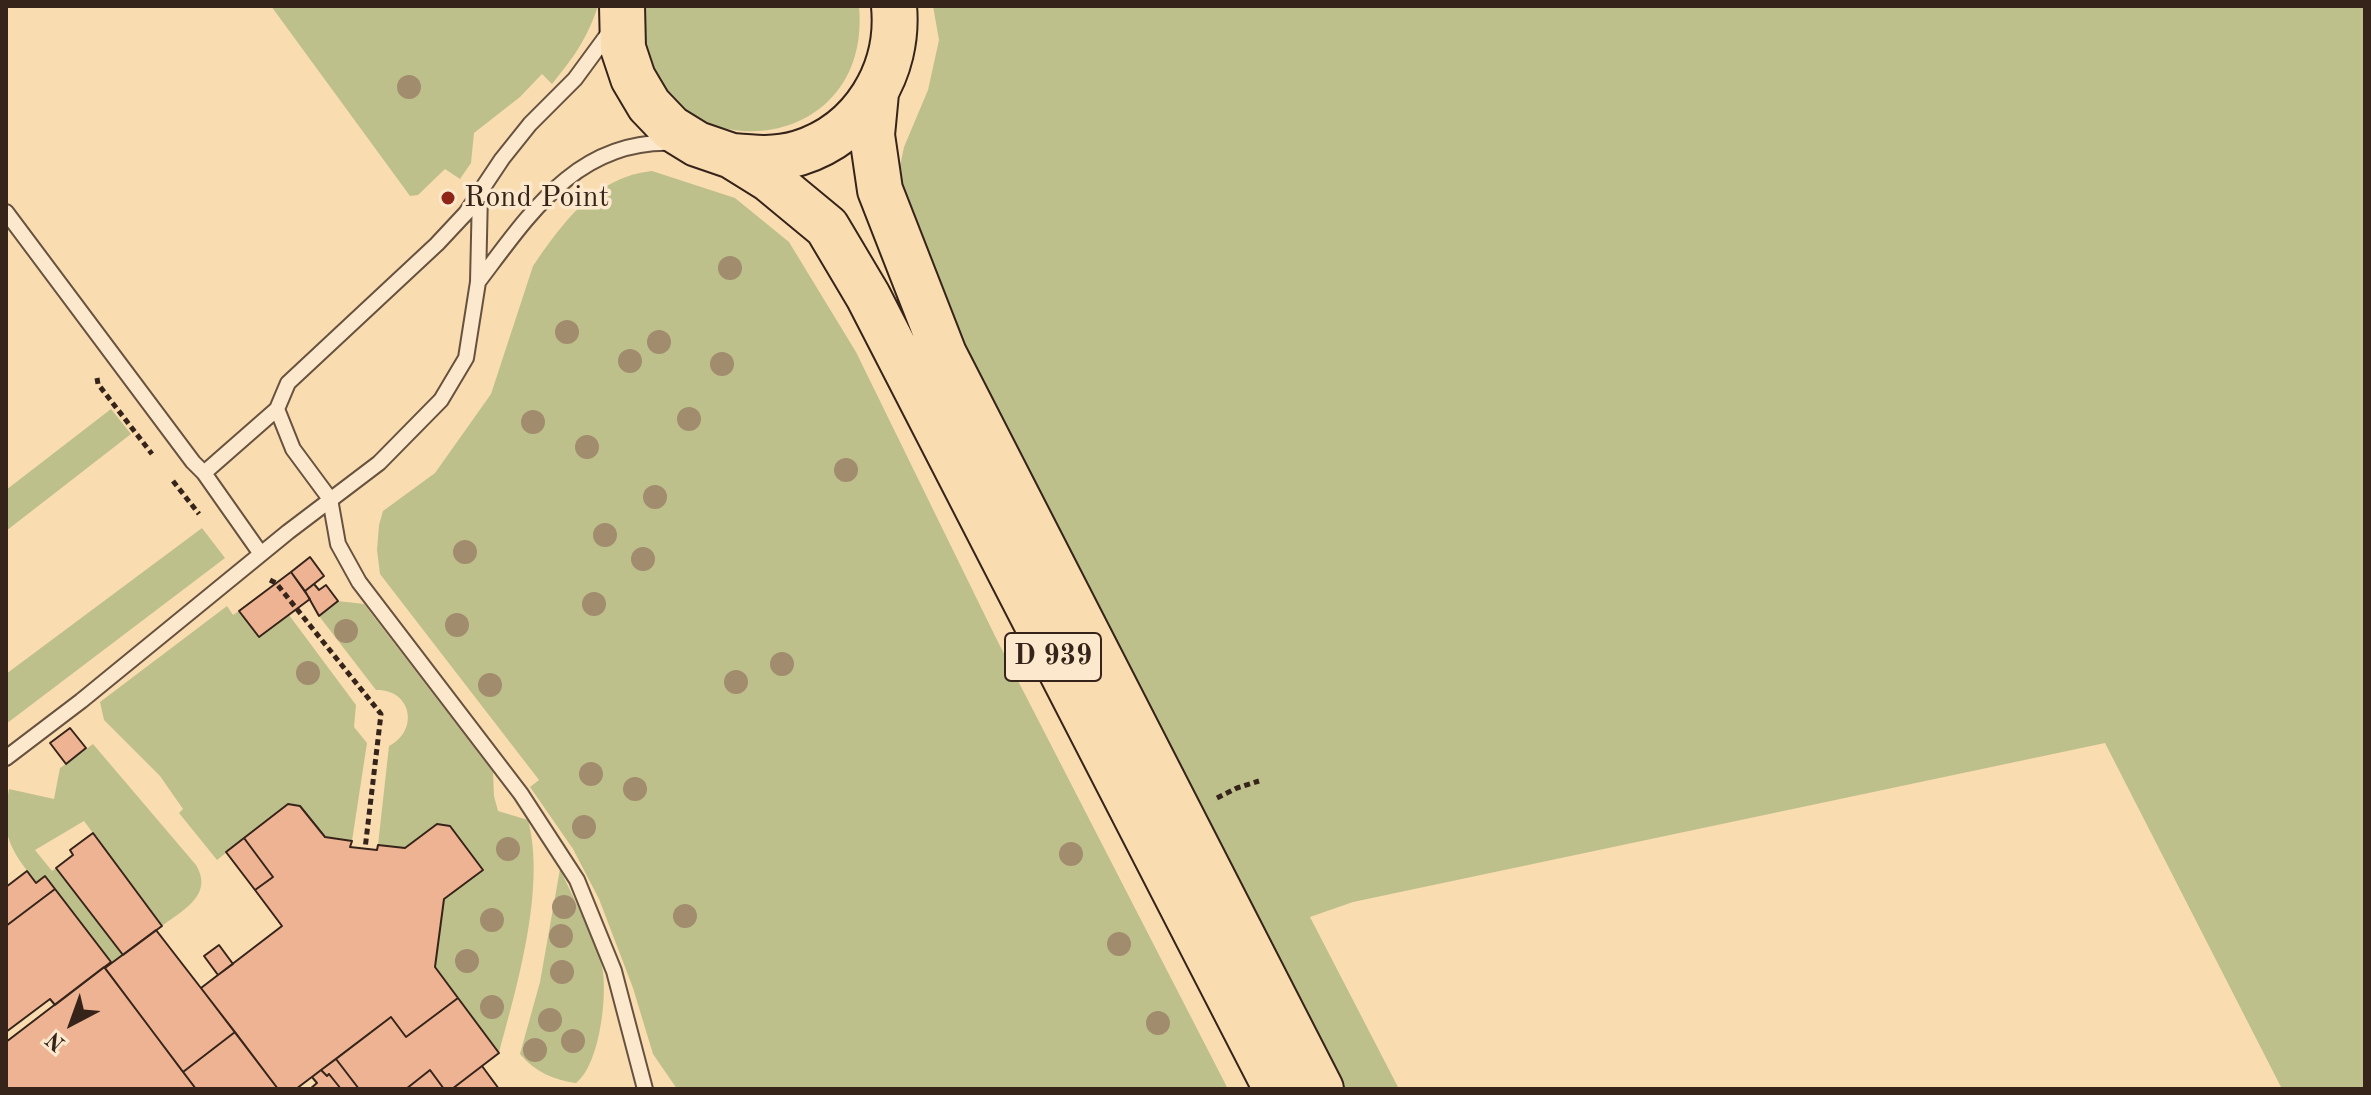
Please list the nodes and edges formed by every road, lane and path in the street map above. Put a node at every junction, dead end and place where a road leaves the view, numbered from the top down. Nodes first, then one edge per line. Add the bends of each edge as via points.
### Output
1 (894, 6) edge
2 (621, 11) edge
3 (876, 93) junction
4 (714, 150) junction
5 (480, 193) junction
6 (6, 212) edge
7 (478, 282) junction
8 (277, 409) junction
9 (204, 473) junction
10 (330, 499) junction
11 (261, 554) junction
12 (263, 575) dead end
13 (6, 758) edge
14 (365, 849) dead end
15 (645, 1089) edge
16 (1276, 1089) edge
17 (1321, 1089) edge

1 - 3 main road via 890,61
2 - 4 main road via 623,48 649,105 671,128
2 - 5 lane via 575,79 530,124
3 - 4 main road via 855,119 808,149 765,159
3 - 17 main road, D 939 via 872,135 880,190 944,354
4 - 7 lane via 651,142 588,163 541,201
4 - 16 main road, D 939 via 769,179 827,227 868,296
5 - 7 lane
5 - 8 lane via 437,244 288,383
6 - 9 lane
7 - 10 lane via 466,358 441,400 379,463
8 - 9 lane
8 - 10 lane via 293,449
9 - 11 lane
10 - 11 lane
10 - 15 lane via 338,544 359,582 521,794 577,880 614,971
11 - 13 lane
12 - 14 path via 276,583 381,714

